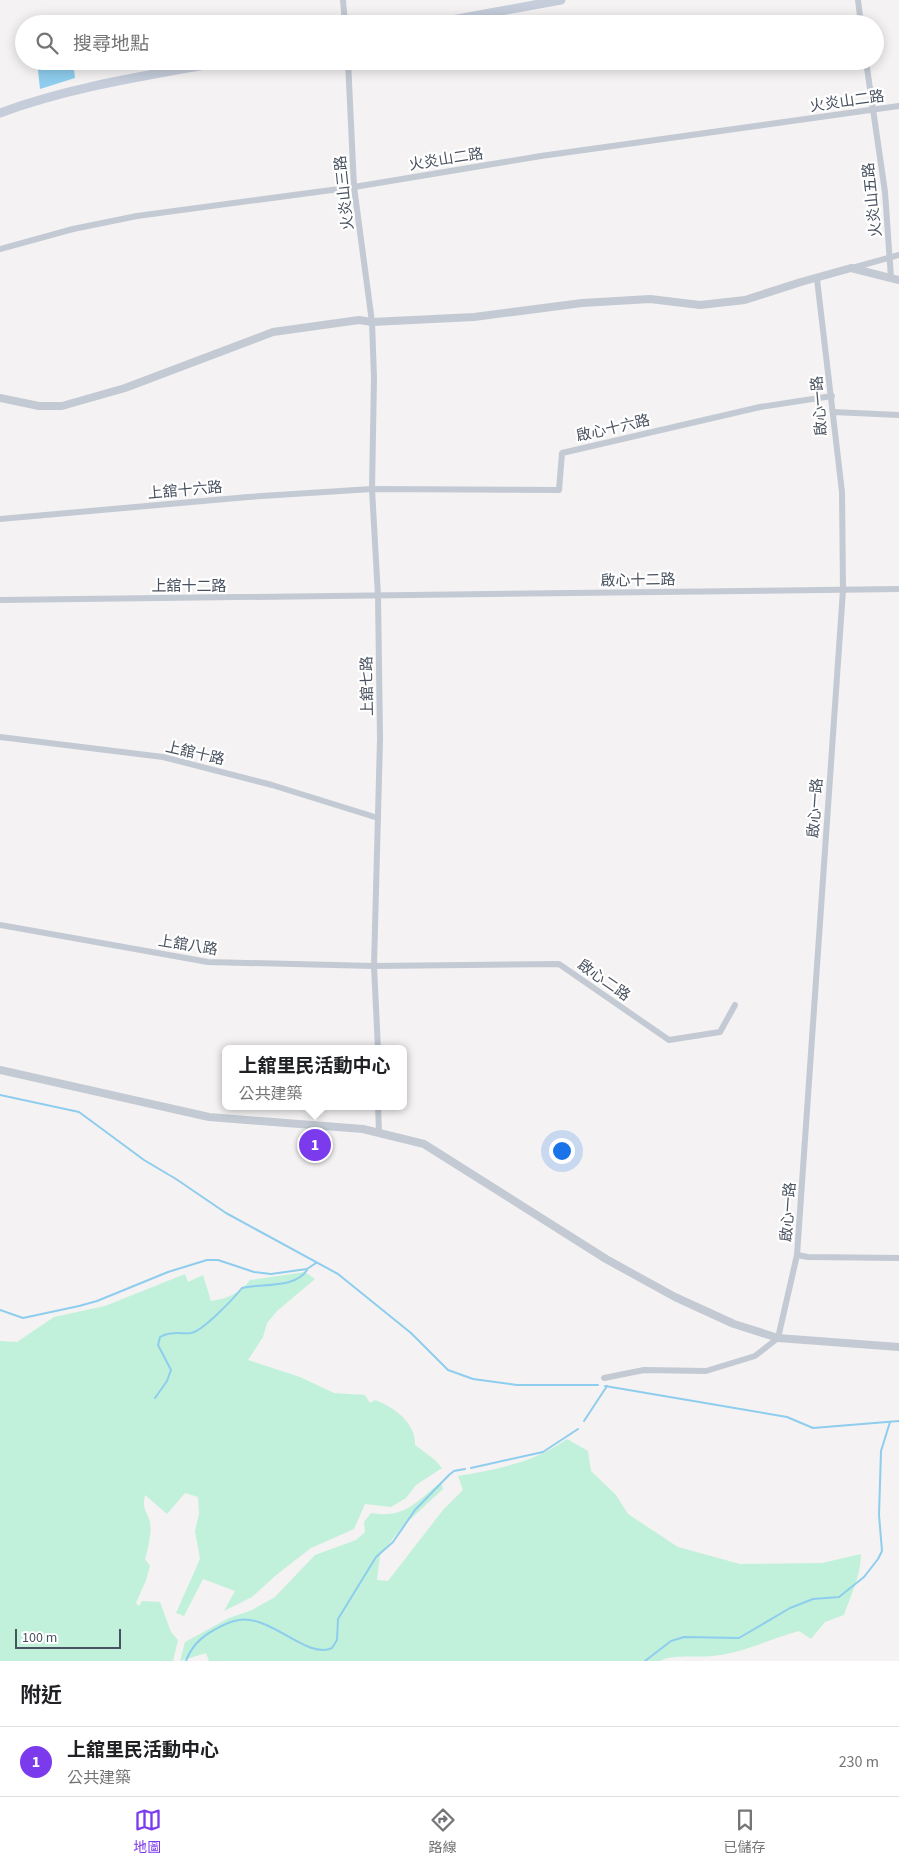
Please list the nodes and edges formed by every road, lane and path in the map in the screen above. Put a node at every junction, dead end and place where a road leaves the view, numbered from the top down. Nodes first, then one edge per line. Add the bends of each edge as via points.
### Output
1 (343, 0) edge
2 (561, 0) edge
3 (858, 0) edge
4 (344, 15) edge
5 (479, 15) edge
6 (860, 15) edge
7 (179, 70) edge
8 (348, 70) edge
9 (867, 70) edge
10 (899, 106) edge
11 (872, 110) junction
12 (0, 113) edge
13 (354, 187) junction
14 (0, 249) edge
15 (899, 255) edge
16 (890, 257) junction
17 (851, 268) junction
18 (817, 278) junction
19 (895, 279) edge
20 (372, 322) junction
21 (832, 396) junction
22 (0, 398) edge
23 (833, 412) junction
24 (899, 415) edge
25 (372, 489) junction
26 (0, 519) edge
27 (899, 589) edge
28 (843, 590) junction
29 (378, 596) junction
30 (0, 600) edge
31 (0, 737) edge
32 (378, 818) junction
33 (0, 925) edge
34 (374, 966) junction
35 (735, 1006) dead end
36 (378, 1045) edge
37 (0, 1070) edge
38 (378, 1110) edge
39 (379, 1132) junction
40 (797, 1255) junction
41 (899, 1258) edge
42 (778, 1338) junction
43 (899, 1347) edge
44 (604, 1378) dead end

1 - 4 street
2 - 5 main road
3 - 6 street
7 - 12 main road via 68,93
8 - 13 street, 火炎山三路
9 - 11 street, 火炎山五路
10 - 11 street, 火炎山二路
11 - 13 street, 火炎山二路 via 542,156
11 - 16 street, 火炎山五路 via 886,192
13 - 14 street, 火炎山二路 via 137,216
13 - 20 street, 火炎山三路
15 - 16 street
16 - 17 street
16 - 19 street, 火炎山五路
17 - 18 street
17 - 19 street
18 - 20 street via 745,300 700,305 650,299
18 - 21 street, 啟心一路
20 - 22 street via 359,320 273,332 126,388 62,406 40,406
20 - 25 street, 上舘七路
21 - 23 street, 啟心一路
21 - 25 street, 啟心十六路 via 760,407 562,453 559,490
23 - 24 street
23 - 28 street, 啟心一路 via 842,492
25 - 26 street, 上舘十六路
25 - 29 street, 上舘七路
27 - 28 street, 啟心十二路
28 - 29 street, 啟心十二路
28 - 40 street, 啟心一路
29 - 30 street, 上舘十二路
29 - 32 street, 上舘七路
31 - 32 street, 上舘十路 via 163,757 272,785
32 - 34 street, 上舘七路
33 - 34 street, 上舘八路 via 208,962
34 - 35 street, 啟心二路 via 559,964 669,1040 720,1032
34 - 36 street, 上舘七路
37 - 39 street via 209,1117
38 - 39 street
39 - 42 street via 424,1144 606,1259 675,1297 734,1324
40 - 41 street
40 - 42 street, 啟心一路
42 - 43 street
42 - 44 street via 755,1356 706,1371 644,1370

